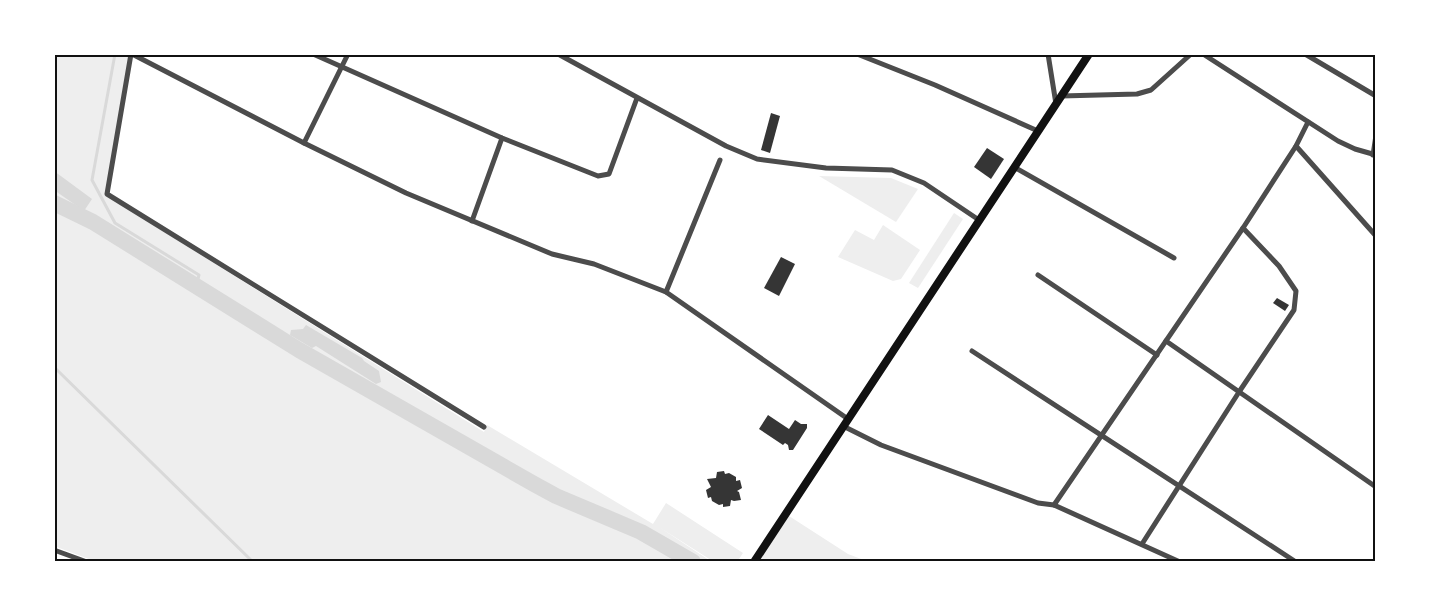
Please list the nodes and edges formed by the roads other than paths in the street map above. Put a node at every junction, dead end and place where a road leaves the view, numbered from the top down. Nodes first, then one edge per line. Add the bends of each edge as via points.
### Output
1 (131, 54) edge
2 (313, 54) edge
3 (348, 54) edge
4 (558, 54) edge
5 (858, 54) edge
6 (1048, 54) edge
7 (1089, 54) edge
8 (1191, 54) edge
9 (1203, 54) edge
10 (1305, 54) edge
11 (341, 67) junction
12 (1061, 96) junction
13 (1376, 96) edge
14 (637, 98) junction
15 (1056, 104) junction
16 (1308, 122) junction
17 (1038, 131) junction
18 (1376, 135) edge
19 (502, 138) junction
20 (304, 143) junction
21 (1296, 146) junction
22 (1374, 155) edge
23 (720, 159) dead end
24 (1014, 167) junction
25 (979, 220) junction
26 (472, 221) junction
27 (1243, 228) junction
28 (1376, 236) edge
29 (1174, 258) dead end
30 (1038, 275) dead end
31 (666, 292) junction
32 (1166, 341) junction
33 (972, 351) dead end
34 (1157, 355) junction
35 (1239, 392) junction
36 (846, 423) junction
37 (484, 427) dead end
38 (1103, 435) junction
39 (1179, 484) junction
40 (1376, 487) edge
41 (1054, 506) junction
42 (1142, 544) junction
43 (54, 550) edge
44 (87, 562) edge
45 (754, 562) edge
46 (1180, 562) edge
47 (1296, 562) edge

1 - 20 street
1 - 37 street via 107,194
2 - 11 street
3 - 11 street
4 - 14 street
5 - 17 street
6 - 15 street
7 - 12 main road
8 - 12 street via 1151,90 1137,94
9 - 16 street
10 - 13 street
11 - 19 street
11 - 20 street
12 - 15 main road
14 - 19 street via 609,174 589,174
14 - 25 street via 756,159 826,168 892,170 924,183
15 - 17 main road
16 - 21 street
16 - 22 street via 1338,141
17 - 24 main road
18 - 22 street
19 - 26 street
20 - 26 street
21 - 27 street
21 - 28 street
23 - 31 street
24 - 25 main road
24 - 29 street
25 - 36 main road
26 - 31 street via 552,254 594,264
27 - 32 street
27 - 35 street via 1279,266 1296,291 1297,300
30 - 34 street
31 - 36 street
32 - 34 street
32 - 35 street
33 - 38 street
34 - 38 street
35 - 39 street
35 - 40 street
36 - 41 street via 881,445
36 - 45 main road
38 - 39 street
38 - 41 street
39 - 42 street
39 - 47 street
41 - 42 street
42 - 46 street
43 - 44 street

